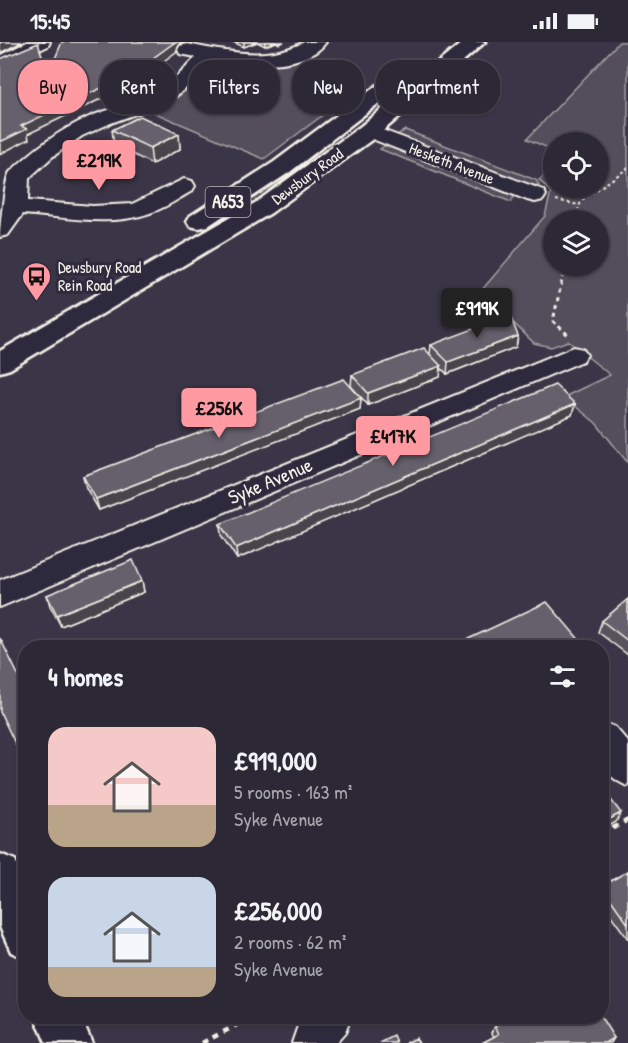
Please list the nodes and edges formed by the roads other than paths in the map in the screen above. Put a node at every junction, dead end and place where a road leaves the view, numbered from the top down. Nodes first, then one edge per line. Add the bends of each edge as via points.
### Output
1 (41, 42) edge
2 (317, 42) edge
3 (441, 42) edge
4 (475, 42) edge
5 (185, 50) dead end
6 (208, 54) junction
7 (0, 63) edge
8 (369, 131) junction
9 (184, 186) dead end
10 (535, 195) dead end
11 (17, 207) junction
12 (0, 230) edge
13 (0, 342) edge
14 (574, 355) road end
15 (0, 363) edge
16 (0, 594) edge
17 (609, 746) edge
18 (628, 769) edge
19 (0, 874) edge
20 (18, 918) edge
21 (61, 1024) edge
22 (322, 1024) edge
23 (69, 1043) edge
24 (314, 1043) edge

1 - 7 street
2 - 6 street via 292,56
3 - 13 main road, Dewsbury Road / A653 via 395,82 282,167 95,289
4 - 8 main road, Dewsbury Road / A653
5 - 6 street
6 - 11 street via 177,87 154,101 96,122 34,160 18,177
8 - 10 street, Hesketh Avenue
8 - 15 main road, Dewsbury Road / A653 via 263,208
9 - 11 street via 134,211
11 - 12 street
14 - 16 street, Syke Avenue
17 - 18 street
19 - 20 main road
21 - 23 main road
22 - 24 street

